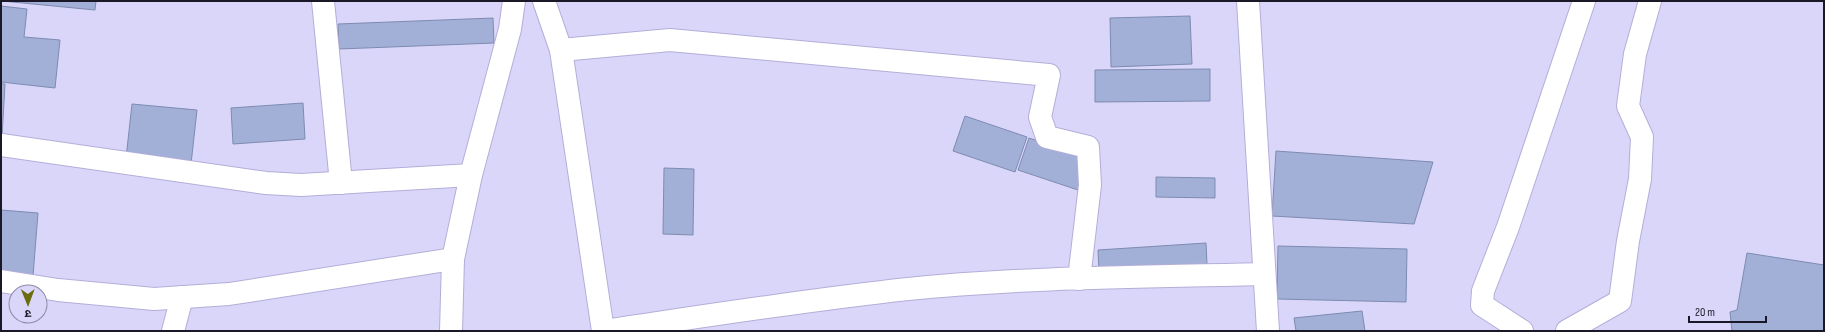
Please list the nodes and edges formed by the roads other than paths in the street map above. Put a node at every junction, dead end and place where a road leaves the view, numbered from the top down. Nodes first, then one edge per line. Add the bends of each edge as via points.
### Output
1 (323, 1) edge
2 (514, 1) edge
3 (544, 1) edge
4 (1248, 1) edge
5 (1584, 1) edge
6 (1650, 1) edge
7 (561, 50) junction
8 (1, 145) edge
9 (471, 176) junction
10 (341, 183) junction
11 (453, 259) junction
12 (1264, 274) junction
13 (1079, 279) junction
14 (1, 280) edge
15 (182, 297) junction
16 (173, 331) edge
17 (451, 331) edge
18 (603, 331) edge
19 (1268, 331) edge
20 (1522, 331) edge
21 (1567, 331) edge

1 - 10 street
2 - 9 street via 510,29
3 - 7 street
4 - 12 street
5 - 20 street via 1508,227 1483,291 1482,305
6 - 21 street via 1635,54 1628,106 1642,138 1642,144 1640,179 1620,301
7 - 13 street via 670,40 1049,75 1040,117 1047,137 1088,147 1090,185
7 - 18 street
8 - 10 street via 266,183
9 - 10 street
9 - 11 street
11 - 15 street via 228,294
11 - 17 street
12 - 13 street
12 - 19 street
13 - 18 street via 908,289
14 - 15 street via 83,293 154,299
15 - 16 street

